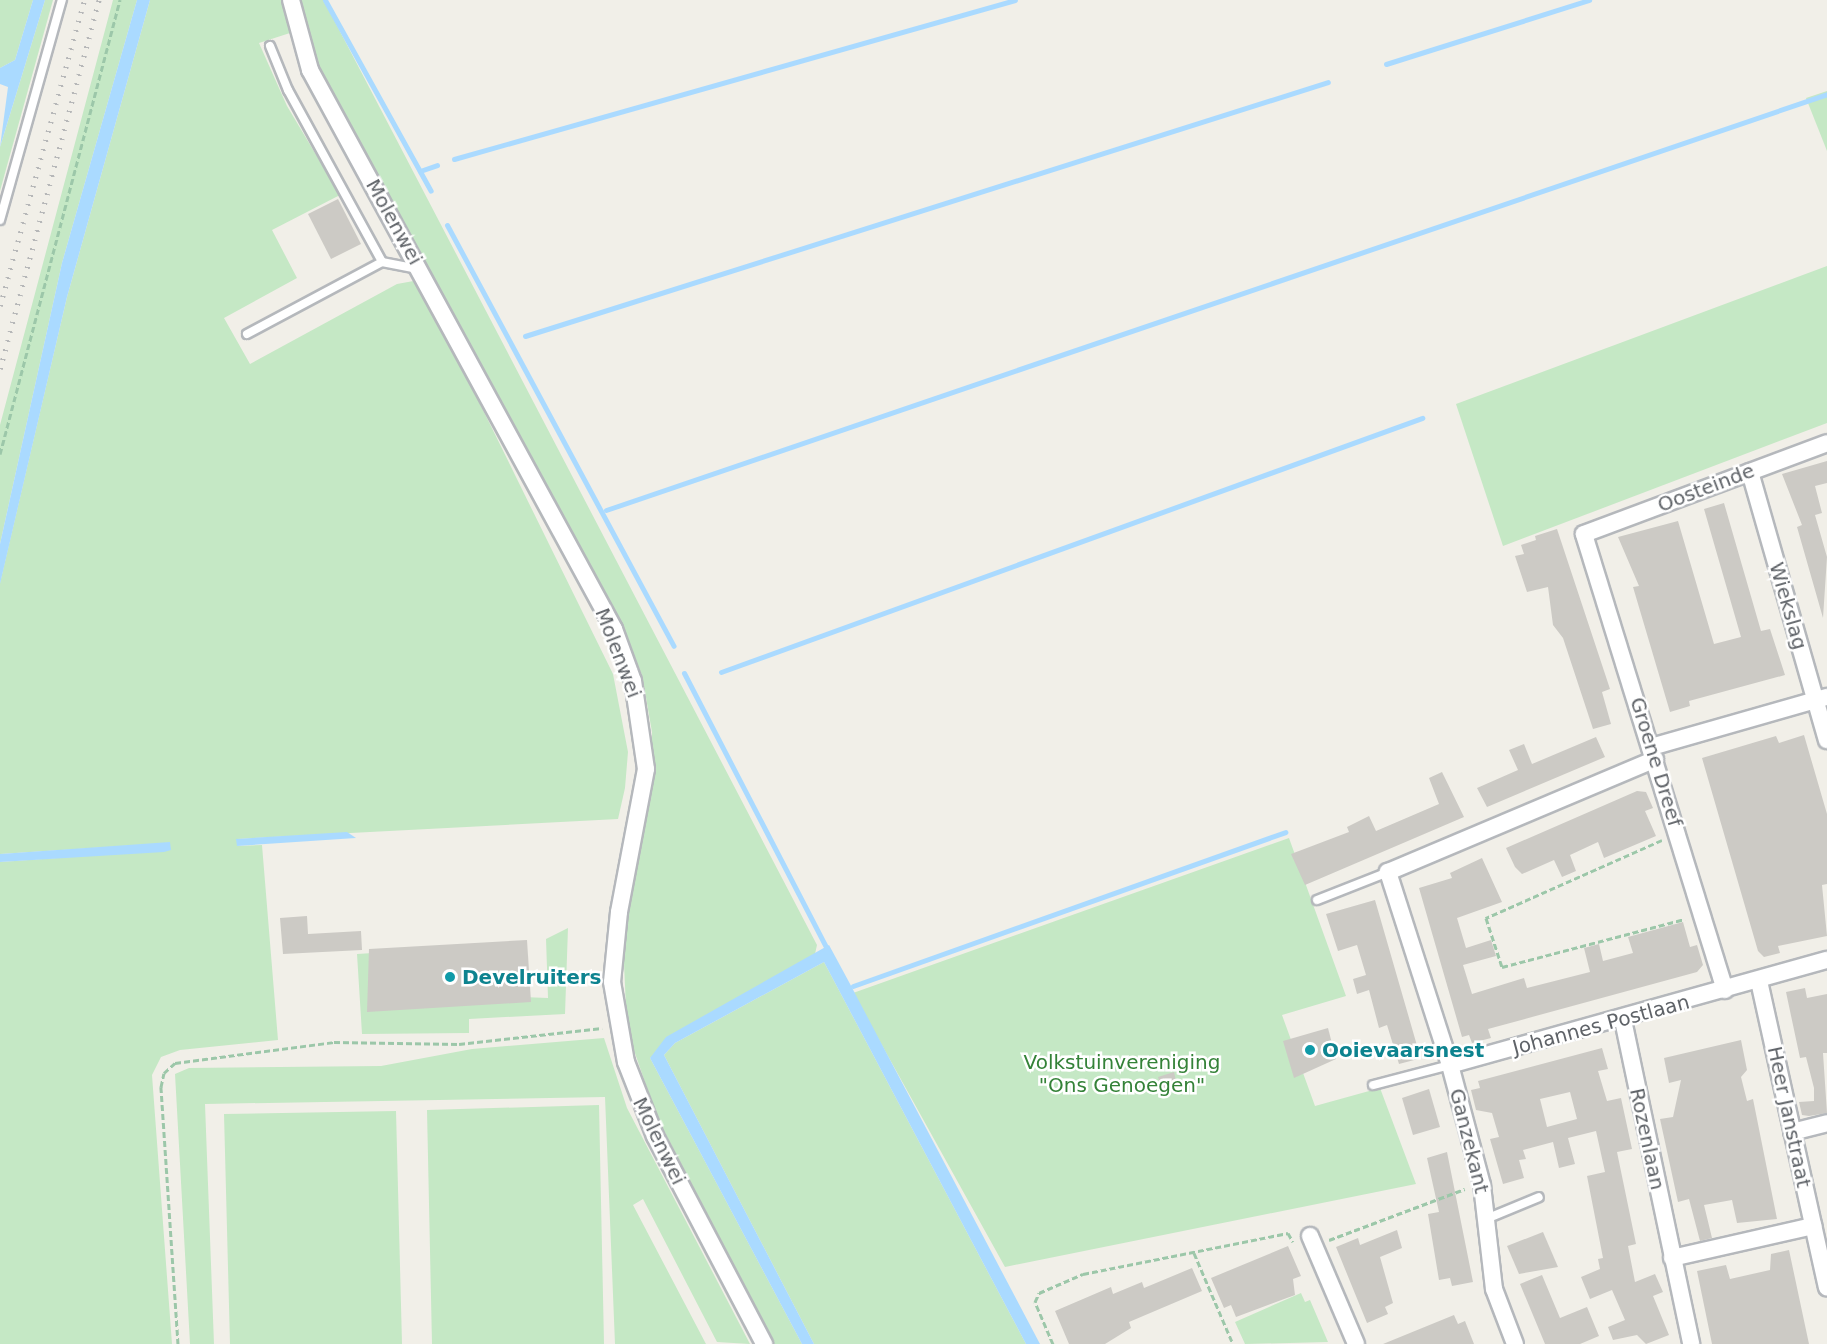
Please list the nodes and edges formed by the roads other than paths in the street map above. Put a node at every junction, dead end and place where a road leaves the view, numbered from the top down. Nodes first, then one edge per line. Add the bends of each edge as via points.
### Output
1 (62, 0) edge
2 (291, 0) edge
3 (270, 46) dead end
4 (0, 220) edge
5 (382, 262) junction
6 (420, 269) junction
7 (247, 334) dead end
8 (1827, 443) edge
9 (1750, 472) junction
10 (1584, 534) joint
11 (1821, 699) edge
12 (1827, 740) edge
13 (1653, 753) junction
14 (1388, 872) junction
15 (1317, 900) dead end
16 (1827, 960) edge
17 (1759, 981) junction
18 (1725, 990) junction
19 (1623, 1020) junction
20 (1450, 1065) junction
21 (1373, 1085) dead end
22 (1827, 1123) edge
23 (1792, 1132) junction
24 (1539, 1197) dead end
25 (1486, 1219) junction
26 (1813, 1226) junction
27 (1310, 1236) road end
28 (1672, 1258) junction
29 (1825, 1267) edge
30 (1827, 1288) edge
31 (764, 1344) edge
32 (1356, 1344) edge
33 (1515, 1344) edge
34 (1691, 1344) edge

1 - 4 lane
2 - 6 street, Molenwei via 310,70
3 - 5 lane
5 - 6 lane
5 - 7 lane
6 - 31 street, Molenwei via 614,629 633,681 646,769 615,944 612,982 626,1062 655,1136
8 - 9 street, Oosteinde
9 - 10 street, Oosteinde
9 - 11 street, Wiekslag
10 - 13 street, Groene Dreef
11 - 12 street, Wiekslag
11 - 13 street
13 - 14 street
13 - 18 street, Groene Dreef
14 - 15 lane
14 - 20 street, Ganzekant
16 - 17 street, Johannes Postlaan
17 - 18 street, Johannes Postlaan
17 - 23 street, Heer Janstraat
18 - 19 street, Johannes Postlaan
19 - 20 street, Johannes Postlaan
19 - 28 street, Rozenlaan
20 - 21 lane, Johannes Postlaan
20 - 25 street, Ganzekant via 1482,1185
22 - 23 street
23 - 26 street, Heer Janstraat
24 - 25 lane
25 - 33 street, Ganzekant via 1494,1289
26 - 28 street
26 - 29 street, Heer Janstraat
27 - 32 street
28 - 34 street, Rozenlaan
29 - 30 street, Heer Janstraat

